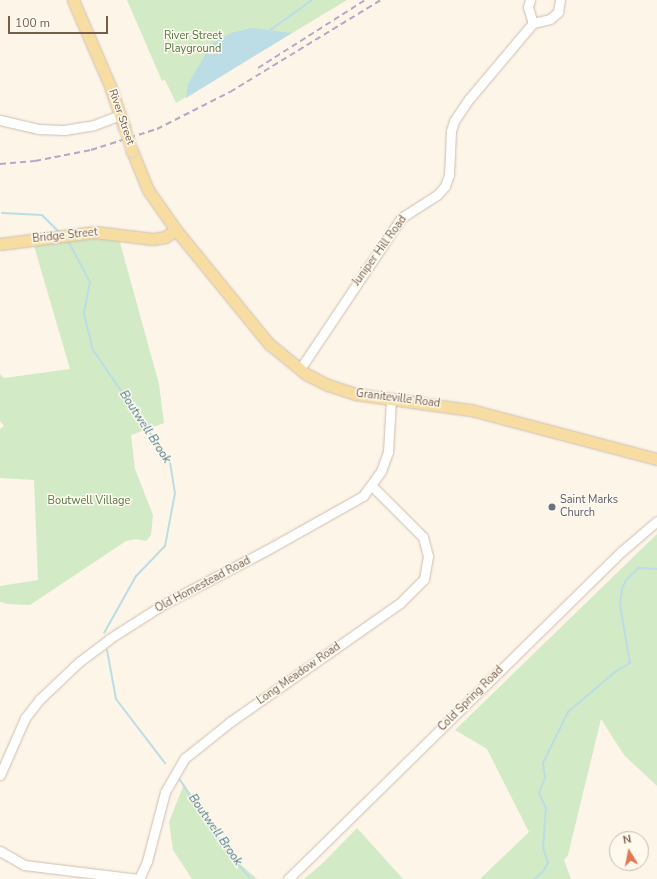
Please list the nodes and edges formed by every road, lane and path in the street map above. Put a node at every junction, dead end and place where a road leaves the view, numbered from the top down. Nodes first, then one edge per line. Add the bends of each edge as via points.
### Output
1 (73, 0) edge
2 (530, 0) edge
3 (560, 0) edge
4 (533, 23) junction
5 (120, 115) junction
6 (0, 120) edge
7 (176, 230) junction
8 (0, 244) edge
9 (300, 369) junction
10 (392, 400) junction
11 (657, 459) edge
12 (372, 486) junction
13 (657, 521) edge
14 (0, 775) edge
15 (0, 851) edge
16 (139, 879) edge
17 (288, 879) edge

1 - 5 main road, River Street
2 - 4 street via 528,6
3 - 4 street via 558,12 550,19
4 - 9 street, Juniper Hill Road via 454,122 449,175 445,186 437,195 401,218
5 - 6 street via 86,127 64,130 38,129
5 - 7 main road, River Street, bridge via 148,190
7 - 8 main road, Bridge Street via 165,237 152,239 95,232
7 - 9 main road, Graniteville Road via 268,343
9 - 10 main road, Graniteville Road via 319,381 342,390
10 - 11 main road, Graniteville Road via 478,411
10 - 12 street, Old Homestead Road via 388,452
12 - 14 street, Old Homestead Road via 356,501 164,604 90,654 40,699 25,718
12 - 16 street, Long Meadow Road via 422,537 428,556 424,579 400,603 230,722 185,758 165,792 147,861
13 - 17 street, Cold Spring Road via 622,551
15 - 16 street via 24,865

